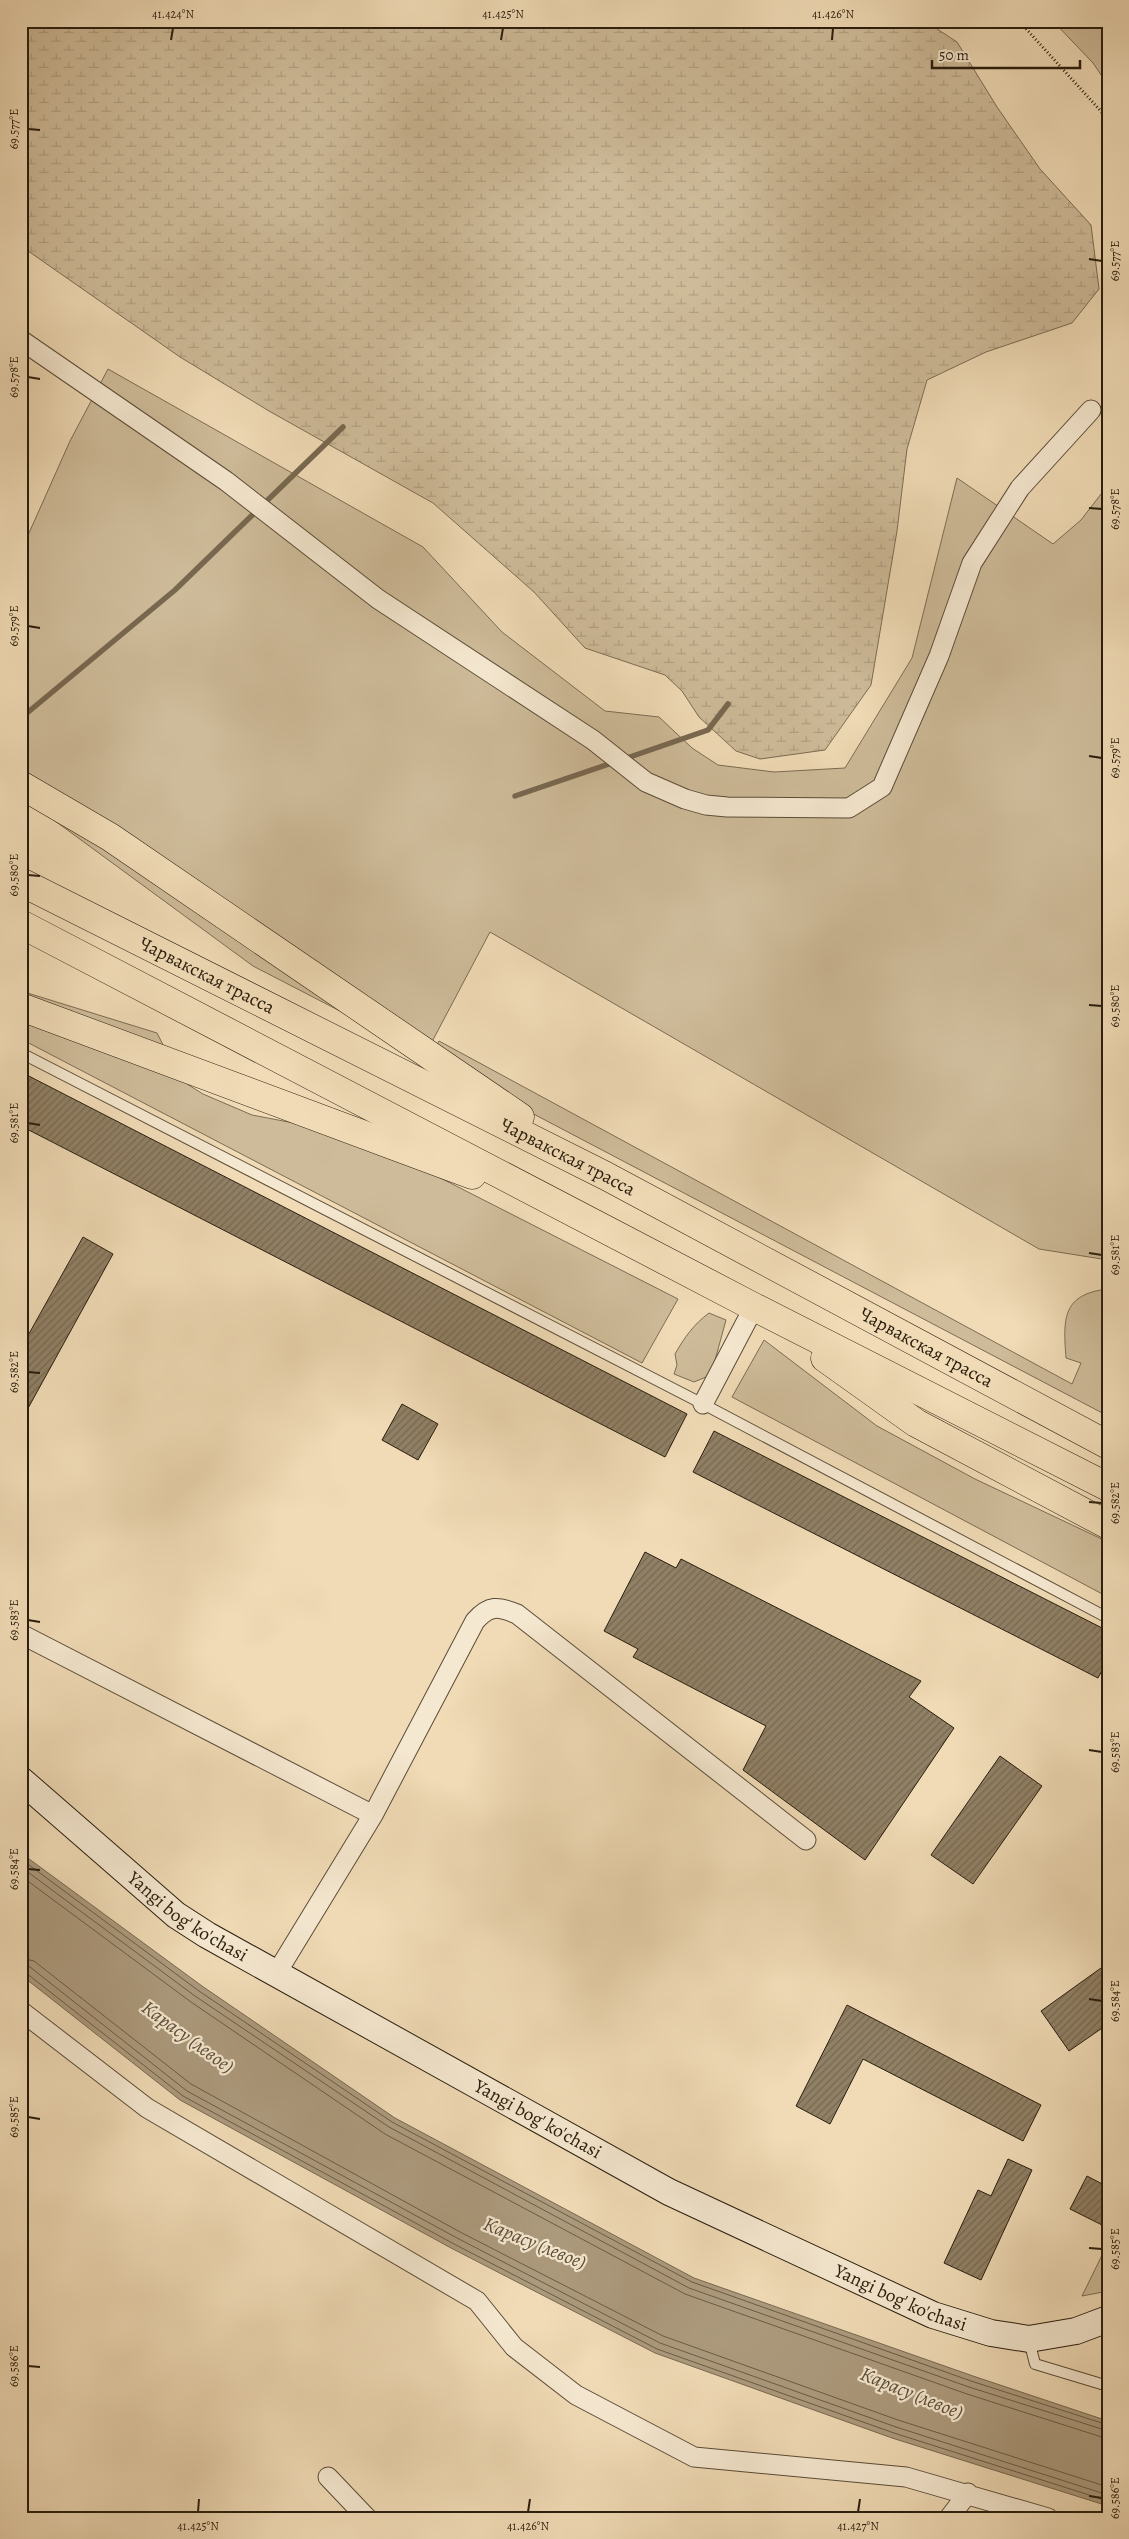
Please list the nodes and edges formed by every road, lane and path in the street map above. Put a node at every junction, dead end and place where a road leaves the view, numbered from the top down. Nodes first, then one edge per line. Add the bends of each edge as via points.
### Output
1 (1019, 21) edge
2 (1108, 119) edge
3 (21, 340) edge
4 (1091, 410) dead end
5 (21, 785) edge
6 (21, 882) edge
7 (21, 924) edge
8 (21, 1007) edge
9 (21, 1052) edge
10 (606, 1176) junction
11 (585, 1217) junction
12 (754, 1307) junction
13 (703, 1404) junction
14 (1108, 1444) edge
15 (1108, 1486) edge
16 (1108, 1525) edge
17 (1108, 1618) edge
18 (21, 1634) edge
19 (21, 1780) edge
20 (372, 1815) junction
21 (806, 1840) dead end
22 (276, 1974) junction
23 (21, 2011) edge
24 (1108, 2319) edge
25 (1029, 2339) junction
26 (1108, 2386) edge
27 (328, 2477) dead end
28 (968, 2493) junction
29 (367, 2518) edge
30 (949, 2518) edge
31 (1048, 2518) edge

1 - 2 path
3 - 4 street via 249,499 378,599 593,740 646,782 685,800 728,807 849,808 882,787 939,656 972,563 1020,488
5 - 10 highway via 110,837
6 - 10 highway, Чарвакская трасса
7 - 11 highway
8 - 11 highway
9 - 13 lane
10 - 14 highway, Чарвакская трасса
11 - 12 highway
12 - 13 street
12 - 15 highway
12 - 16 highway via 916,1424
13 - 17 lane
18 - 20 street
19 - 22 main road, Yangi bog' ko'chasi via 176,1915
20 - 21 street via 475,1621 483,1612 494,1608 517,1614
20 - 22 street
22 - 25 main road, Yangi bog' ko'chasi via 669,2192 741,2227 933,2315 991,2333
23 - 28 street via 147,2108 477,2301 514,2347 576,2395 694,2457 906,2477
24 - 25 main road, Yangi bog' ko'chasi via 1076,2331
25 - 26 lane via 1036,2364
27 - 29 street
28 - 30 street
28 - 31 street

